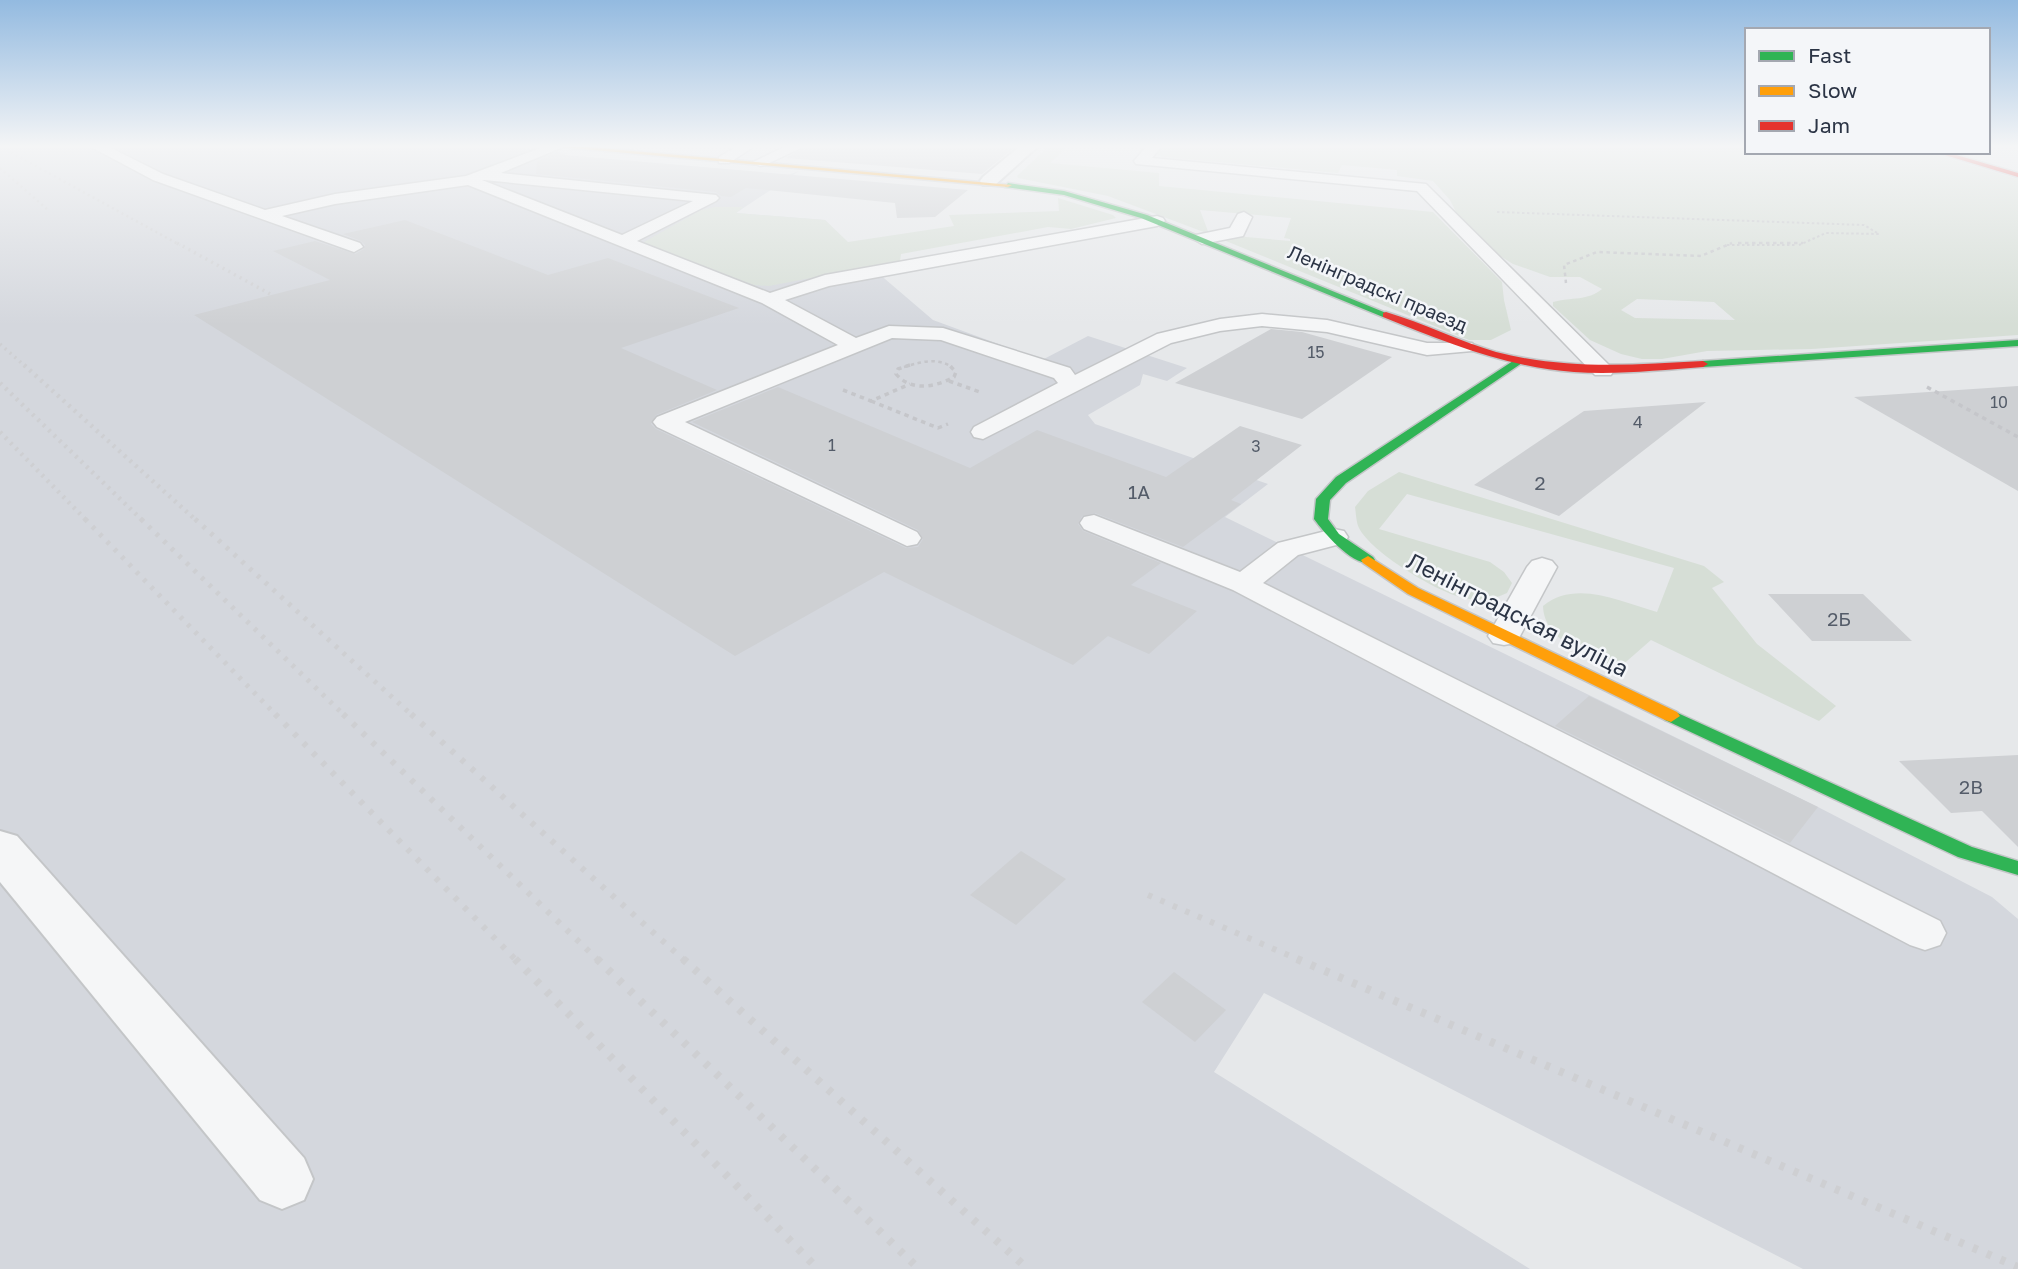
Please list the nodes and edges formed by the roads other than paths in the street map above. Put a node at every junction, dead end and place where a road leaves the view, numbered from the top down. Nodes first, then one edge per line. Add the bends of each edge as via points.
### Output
1 (237, 206) edge
2 (307, 206) edge
3 (540, 206) edge
4 (693, 206) edge
5 (1111, 206) edge
6 (1439, 206) edge
7 (263, 216) junction
8 (1244, 218) dead end
9 (1157, 221) junction
10 (1202, 239) junction
11 (621, 242) junction
12 (354, 247) dead end
13 (769, 299) junction
14 (2018, 343) edge
15 (854, 345) junction
16 (1465, 347) junction
17 (1517, 363) junction
18 (1603, 370) junction
19 (1069, 386) junction
20 (983, 432) dead end
21 (1094, 523) dead end
22 (1334, 537) junction
23 (907, 538) dead end
24 (1542, 567) dead end
25 (1243, 584) junction
26 (1504, 636) junction
27 (0, 849) edge
28 (2018, 868) edge
29 (1925, 933) dead end
30 (282, 1179) dead end

1 - 7 lane
2 - 7 lane
3 - 11 lane
4 - 11 lane
5 - 9 street, Ленінградскі праезд
6 - 18 lane
7 - 12 lane
8 - 10 lane via 1237,232
9 - 10 street, Ленінградскі праезд
9 - 13 lane via 825,281
10 - 16 street, Ленінградскі праезд
11 - 13 lane
13 - 15 lane
14 - 18 street
15 - 19 lane via 889,332 943,334 1062,373
15 - 23 lane via 665,422
16 - 17 street, Ленінградскі праезд
16 - 19 lane via 1427,349 1327,326 1262,320 1164,338
17 - 18 street
17 - 22 street via 1341,480 1323,499 1321,519
19 - 20 lane
21 - 25 lane
22 - 25 lane via 1288,549
22 - 26 street, Ленінградская вуліца via 1413,591
24 - 26 lane
25 - 29 lane
26 - 28 street, Ленінградская вуліца via 1965,852
27 - 30 street

